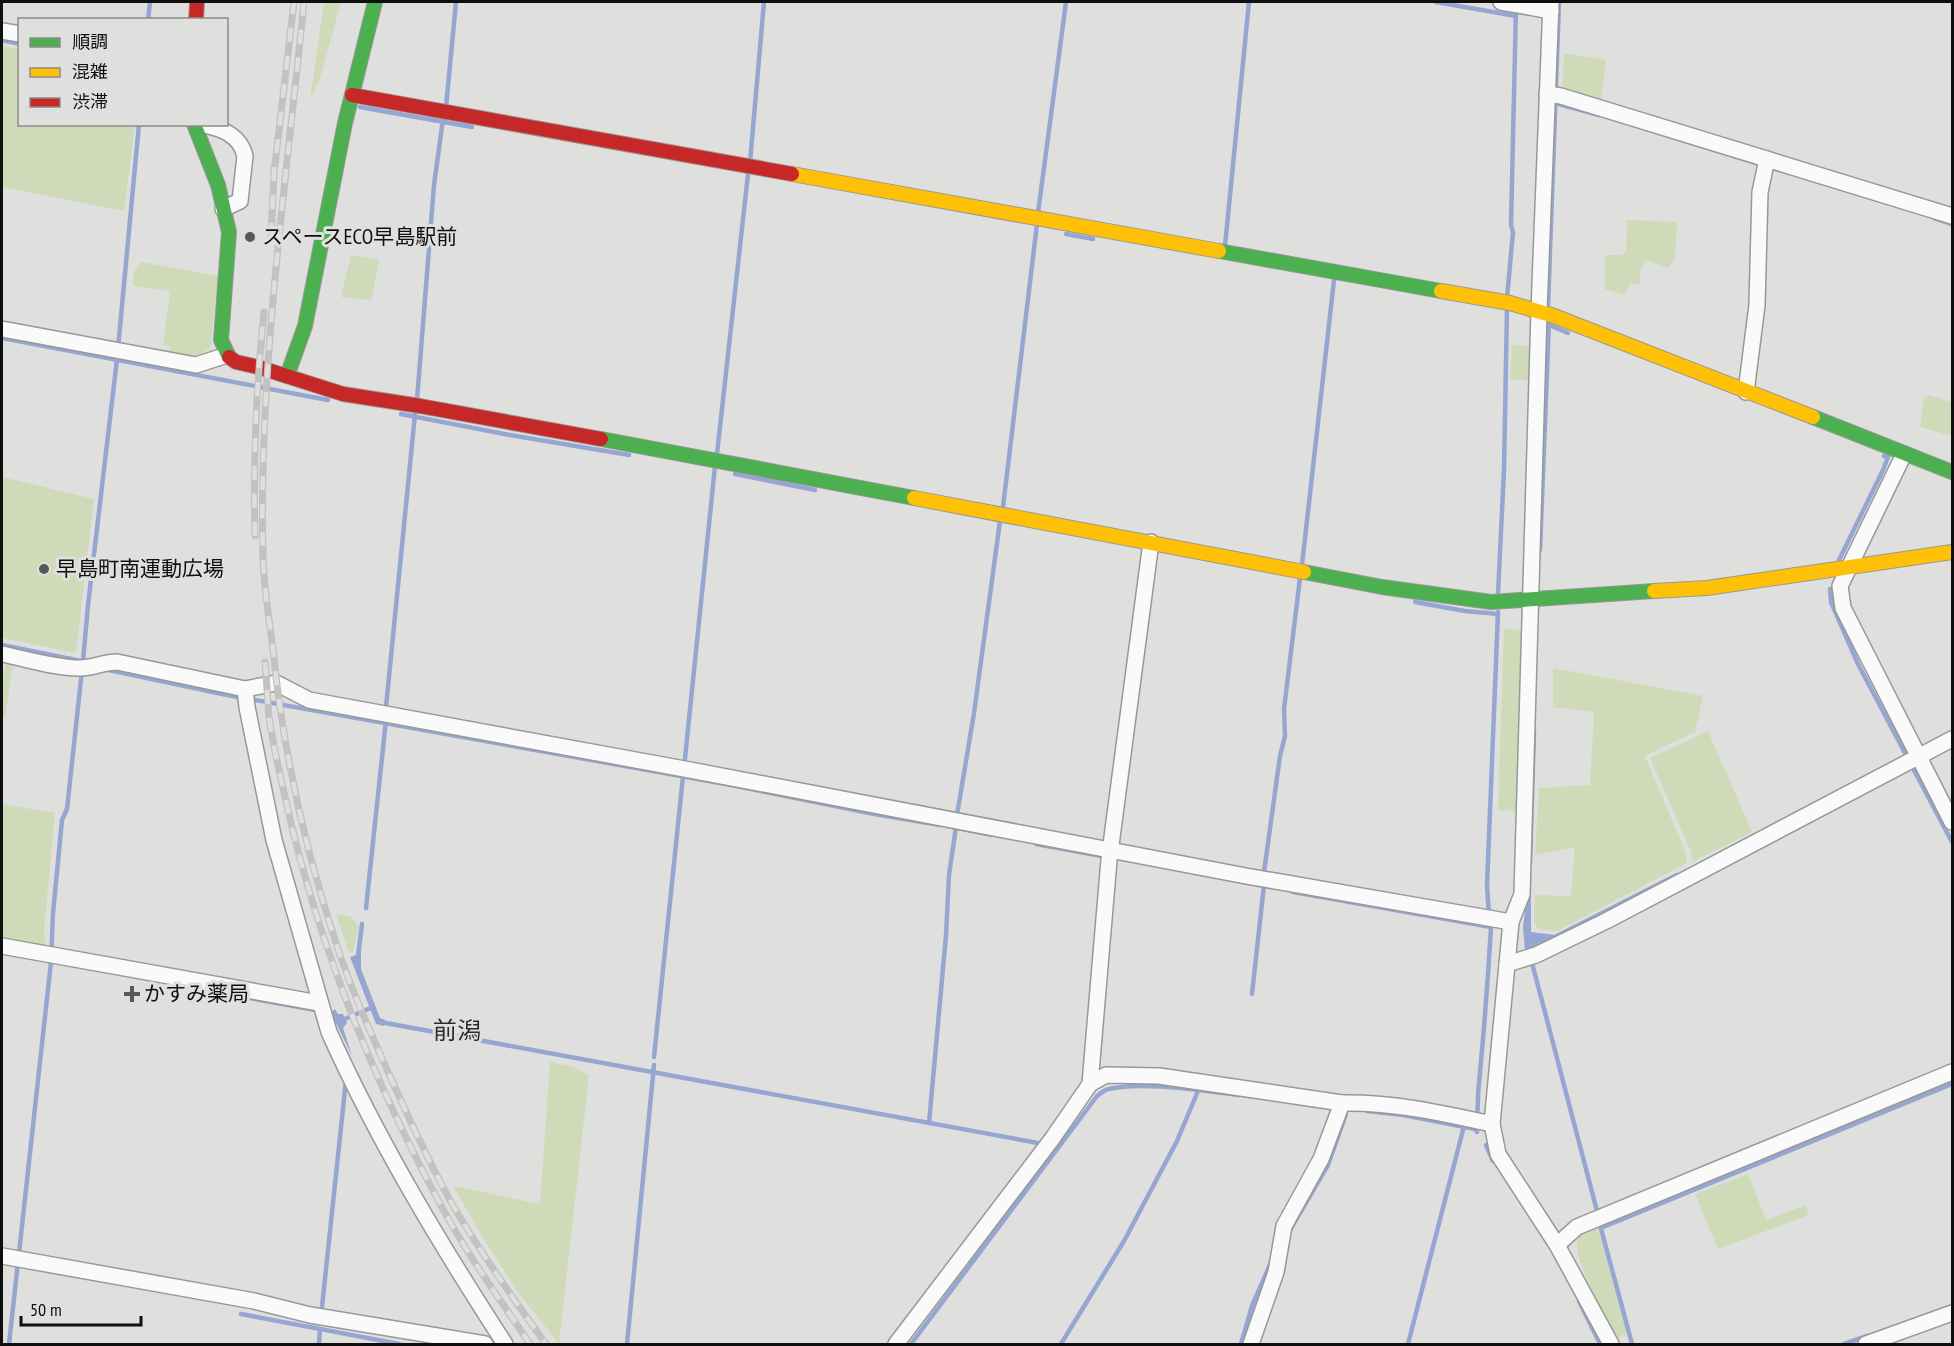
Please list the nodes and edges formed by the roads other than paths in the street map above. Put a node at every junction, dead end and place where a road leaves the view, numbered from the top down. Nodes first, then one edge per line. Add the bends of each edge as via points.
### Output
1 (197, 2) edge
2 (375, 2) edge
3 (1511, 4) edge
4 (1551, 6) edge
5 (196, 18) edge
6 (2, 31) edge
7 (18, 34) edge
8 (352, 95) junction
9 (1553, 95) junction
10 (195, 126) edge
11 (213, 126) edge
12 (1767, 159) junction
13 (223, 209) junction
14 (1953, 216) edge
15 (1546, 313) junction
16 (2, 329) edge
17 (227, 355) junction
18 (287, 376) junction
19 (1746, 392) junction
20 (1904, 454) junction
21 (1953, 472) edge
22 (1151, 542) junction
23 (1953, 552) edge
24 (1848, 567) junction
25 (1530, 599) junction
26 (2, 654) edge
27 (246, 696) junction
28 (1953, 739) edge
29 (1912, 760) junction
30 (1953, 822) edge
31 (1110, 855) junction
32 (1511, 921) junction
33 (2, 946) edge
34 (1507, 964) junction
35 (321, 1009) junction
36 (1953, 1072) edge
37 (1090, 1084) junction
38 (1342, 1103) junction
39 (1482, 1122) junction
40 (1557, 1245) junction
41 (14, 1258) edge
42 (1953, 1313) edge
43 (486, 1344) edge
44 (505, 1344) edge
45 (896, 1344) edge
46 (1251, 1344) edge
47 (1611, 1344) edge
48 (1866, 1344) edge

1 - 5 street
2 - 8 street
3 - 4 street
4 - 9 street
6 - 7 street
8 - 15 street via 1507,302
8 - 18 street via 305,326
9 - 12 street
9 - 15 street
10 - 13 street
11 - 13 street via 240,143 243,151 240,201
12 - 14 street
12 - 19 street via 1760,192 1756,305
13 - 17 street via 229,232 221,340
15 - 19 street
15 - 25 street
16 - 17 street via 196,365
17 - 18 street via 237,362
18 - 22 street via 343,394
19 - 20 street
20 - 21 street
20 - 24 street
22 - 25 street via 1382,587 1491,602
22 - 31 street
23 - 24 street
24 - 25 street via 1707,588
24 - 29 street via 1840,585 1843,608
25 - 32 street via 1522,894
26 - 27 street via 90,666 117,662
27 - 31 street via 276,683 309,700 685,769
27 - 35 street via 274,840
28 - 29 street
29 - 30 street
29 - 34 street via 1606,921 1531,957
31 - 32 street
31 - 37 street
32 - 34 street
33 - 35 street
34 - 39 street
35 - 44 street via 341,1059 422,1212
36 - 40 street via 1577,1227
37 - 38 street via 1106,1075 1159,1076
37 - 45 street
38 - 39 street via 1398,1105
38 - 46 street via 1321,1159 1284,1226 1276,1272
39 - 40 street
40 - 47 street
41 - 43 street via 254,1301 310,1315
42 - 48 street

